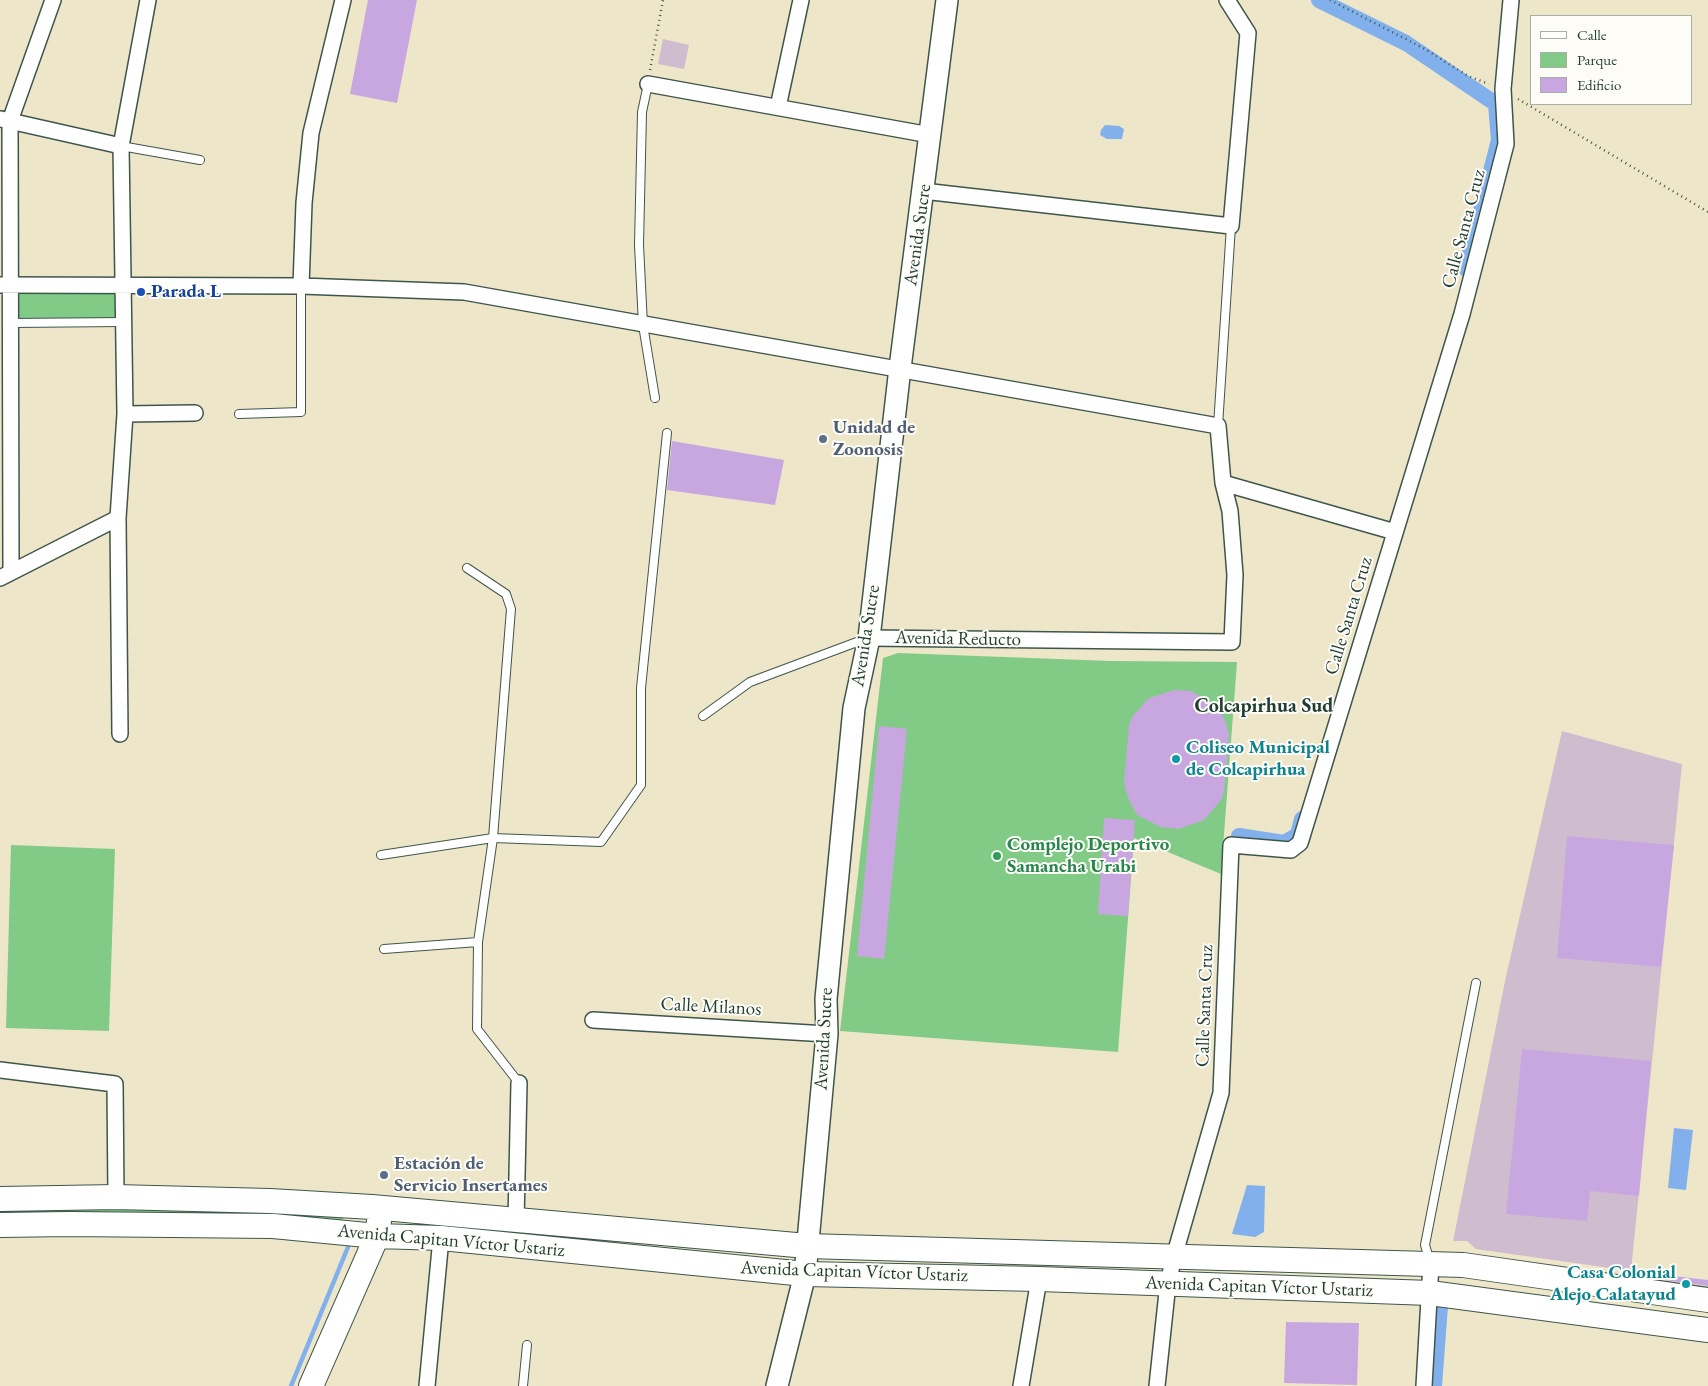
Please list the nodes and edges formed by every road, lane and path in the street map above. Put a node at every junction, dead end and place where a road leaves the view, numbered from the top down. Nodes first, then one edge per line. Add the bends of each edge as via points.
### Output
1 (52, 0) edge
2 (148, 0) edge
3 (343, 0) edge
4 (663, 0) edge
5 (801, 0) edge
6 (946, 0) edge
7 (1227, 0) edge
8 (1511, 0) edge
9 (648, 84) junction
10 (778, 107) junction
11 (5, 120) edge
12 (930, 135) junction
13 (121, 146) junction
14 (200, 160) dead end
15 (924, 191) junction
16 (1231, 226) junction
17 (5, 285) edge
18 (122, 286) junction
19 (301, 286) junction
20 (123, 322) junction
21 (10, 323) junction
22 (643, 325) junction
23 (5, 340) edge
24 (900, 368) junction
25 (655, 398) dead end
26 (195, 413) dead end
27 (125, 414) junction
28 (239, 414) dead end
29 (1218, 426) junction
30 (667, 433) dead end
31 (1223, 483) junction
32 (118, 518) junction
33 (1395, 532) junction
34 (466, 568) dead end
35 (4, 574) edge
36 (869, 638) junction
37 (703, 716) dead end
38 (120, 734) dead end
39 (493, 838) junction
40 (381, 855) dead end
41 (478, 942) junction
42 (384, 949) dead end
43 (1476, 983) dead end
44 (593, 1020) dead end
45 (827, 1034) junction
46 (0, 1070) edge
47 (519, 1083) joint
48 (116, 1197) junction
49 (0, 1199) edge
50 (381, 1207) junction
51 (516, 1221) junction
52 (0, 1225) edge
53 (377, 1236) junction
54 (441, 1238) junction
55 (807, 1246) junction
56 (1174, 1257) junction
57 (1431, 1264) junction
58 (805, 1274) junction
59 (1039, 1279) junction
60 (1168, 1283) junction
61 (1430, 1293) junction
62 (1708, 1300) edge
63 (1708, 1330) edge
64 (527, 1345) dead end
65 (311, 1386) edge
66 (427, 1386) edge
67 (523, 1386) edge
68 (777, 1386) edge
69 (1021, 1386) edge
70 (1157, 1386) edge
71 (1424, 1386) edge

1 - 11 street
2 - 13 street
3 - 19 street via 311,133
4 - 9 path
5 - 10 street
6 - 12 street, Avenida Sucre
7 - 16 street via 1248,33
8 - 33 street, Calle Santa Cruz via 1503,90 1506,144 1462,314
9 - 10 street
9 - 22 lane via 642,112 639,236
10 - 12 street
11 - 13 street
11 - 17 street
12 - 15 street, Avenida Sucre
13 - 14 lane
13 - 18 street
15 - 16 street
15 - 24 street, Avenida Sucre
16 - 29 lane
17 - 18 street
17 - 21 street
18 - 19 street
18 - 20 street
19 - 22 street via 464,292
19 - 28 lane via 301,412
20 - 21 lane
20 - 27 street
21 - 23 street
22 - 24 street
22 - 25 lane
23 - 35 street
24 - 29 street
24 - 36 street, Avenida Sucre
26 - 27 street
27 - 32 street
29 - 31 street
30 - 39 lane via 640,688 641,786 601,842
31 - 33 street
31 - 36 street, Avenida Reducto via 1230,510 1235,575 1232,642
32 - 35 street
32 - 38 street
33 - 56 street, Calle Santa Cruz via 1300,843 1291,850 1231,845 1222,1093
34 - 39 lane via 506,594 511,609
36 - 37 lane, Avenida Reducto via 750,682
36 - 45 street, Avenida Sucre via 854,708 826,999
39 - 40 lane
39 - 41 lane
41 - 42 lane
41 - 47 lane via 477,1029
43 - 57 lane via 1425,1245
44 - 45 street, Calle Milanos
45 - 55 street, Avenida Sucre
46 - 48 street via 115,1084
47 - 51 street
48 - 49 main road, Avenida Capitan Víctor Ustariz
48 - 50 main road, Avenida Capitan Víctor Ustariz
50 - 51 main road, Avenida Capitan Víctor Ustariz
50 - 53 main road
51 - 55 main road, Avenida Capitan Víctor Ustariz
52 - 53 main road, Avenida Capitan Víctor Ustariz via 273,1226
53 - 54 main road, Avenida Capitan Víctor Ustariz
53 - 65 main road
54 - 58 main road, Avenida Capitan Víctor Ustariz
54 - 66 street
55 - 56 main road, Avenida Capitan Víctor Ustariz
55 - 58 street, Avenida Sucre
56 - 57 main road, Avenida Capitan Víctor Ustariz
56 - 60 street, Calle Santa Cruz
57 - 61 street
57 - 62 main road, Avenida Capitan Víctor Ustariz via 1463,1265
58 - 59 main road, Avenida Capitan Víctor Ustariz
58 - 68 street, Avenida Sucre
59 - 60 main road, Avenida Capitan Víctor Ustariz
59 - 69 street
60 - 61 main road, Avenida Capitan Víctor Ustariz
60 - 70 street, Calle Santa Cruz
61 - 63 main road, Avenida Capitan Víctor Ustariz
61 - 71 street
64 - 67 lane

